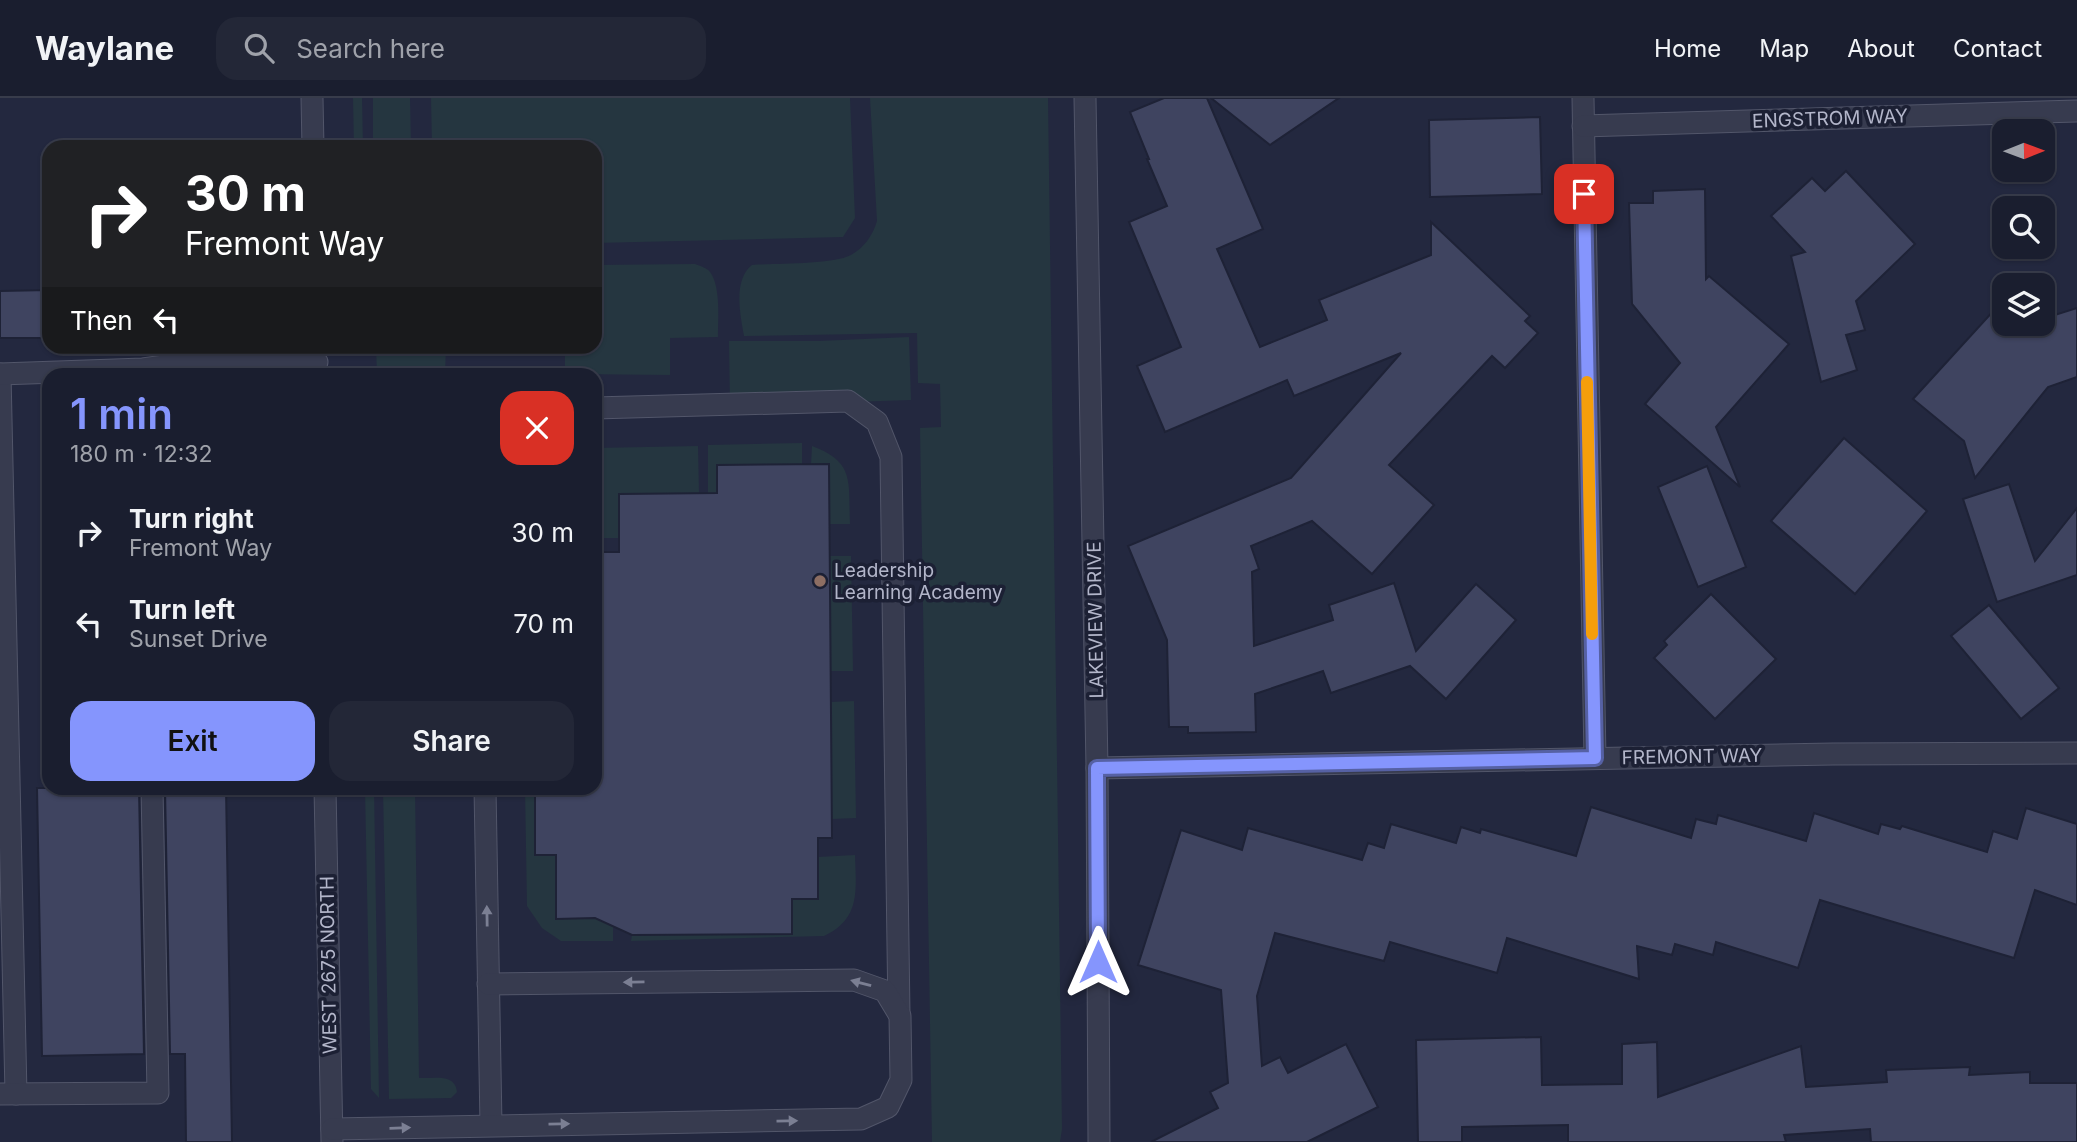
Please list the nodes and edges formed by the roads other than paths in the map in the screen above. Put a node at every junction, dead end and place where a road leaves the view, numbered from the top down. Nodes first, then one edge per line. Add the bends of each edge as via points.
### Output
1 (312, 98) edge
2 (1085, 98) edge
3 (1583, 98) edge
4 (2077, 111) edge
5 (1583, 126) junction
6 (313, 140) edge
7 (317, 361) edge
8 (161, 368) edge
9 (42, 373) edge
10 (0, 374) edge
11 (602, 408) edge
12 (2077, 753) edge
13 (1595, 758) junction
14 (1097, 768) junction
15 (152, 795) edge
16 (325, 795) edge
17 (485, 795) edge
18 (488, 984) junction
19 (900, 1016) junction
20 (8, 1094) edge
21 (491, 1125) junction
22 (332, 1136) edge
23 (1099, 1142) edge

1 - 6 street
2 - 14 street, LAKEVIEW DRIVE
3 - 5 street
4 - 5 street, ENGSTROM WAY
5 - 13 street
7 - 8 street
9 - 10 street
10 - 20 street
11 - 19 street via 848,401 877,422 891,457
12 - 13 street, FREMONT WAY
13 - 14 street, FREMONT WAY
14 - 23 street, LAKEVIEW DRIVE
15 - 20 street via 158,1093
16 - 22 street, WEST 2675 NORTH
18 -> 17 street
19 -> 18 street via 885,991 854,980
18 - 21 street
21 -> 19 street via 861,1119 888,1107 901,1080
22 -> 21 street

